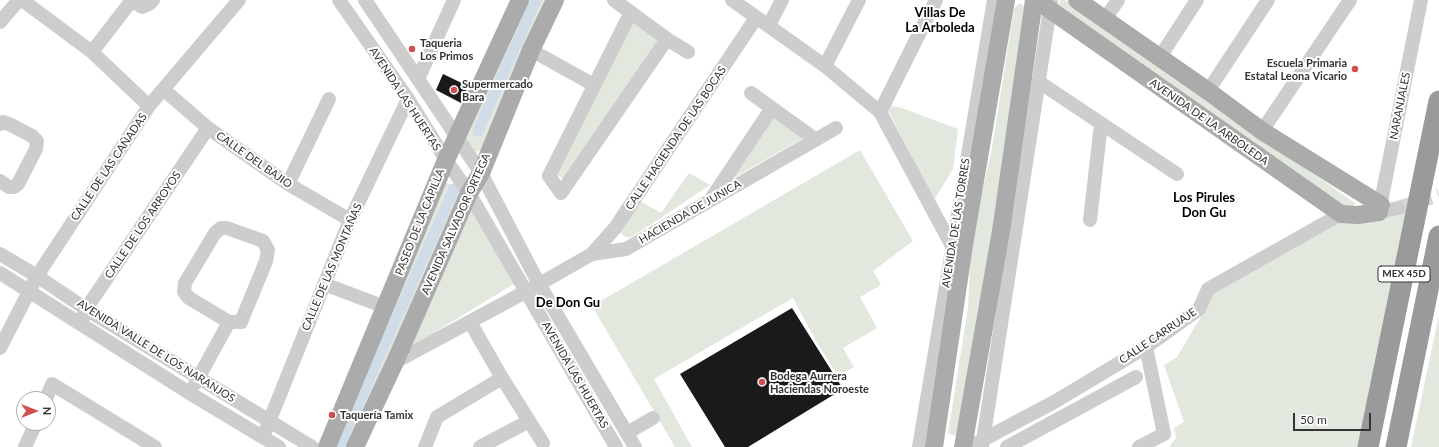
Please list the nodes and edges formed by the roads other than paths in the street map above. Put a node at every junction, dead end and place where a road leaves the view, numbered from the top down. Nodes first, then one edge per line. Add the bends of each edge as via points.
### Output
1 (19, 0) edge
2 (22, 0) edge
3 (132, 0) edge
4 (153, 0) edge
5 (239, 0) edge
6 (339, 0) edge
7 (365, 0) edge
8 (454, 0) edge
9 (520, 0) edge
10 (555, 0) edge
11 (614, 0) edge
12 (732, 0) edge
13 (782, 0) edge
14 (858, 0) edge
15 (936, 0) edge
16 (994, 0) edge
17 (1006, 0) edge
18 (1035, 0) edge
19 (1078, 0) edge
20 (1118, 0) edge
21 (1196, 0) edge
22 (1268, 0) edge
23 (1350, 0) edge
24 (1421, 0) edge
25 (1051, 6) edge
26 (631, 12) junction
27 (756, 18) junction
28 (1105, 19) junction
29 (0, 22) edge
30 (769, 25) junction
31 (667, 39) junction
32 (531, 50) junction
33 (92, 52) junction
34 (688, 52) dead end
35 (1160, 57) junction
36 (825, 66) junction
37 (418, 78) junction
38 (1039, 82) junction
39 (594, 85) junction
40 (164, 90) junction
41 (1208, 91) junction
42 (751, 93) dead end
43 (329, 99) dead end
44 (408, 99) junction
45 (1439, 101) edge
46 (150, 106) junction
47 (772, 108) junction
48 (880, 112) junction
49 (0, 124) edge
50 (1101, 124) junction
51 (208, 128) junction
52 (836, 128) dead end
53 (1262, 131) junction
54 (456, 137) junction
55 (816, 140) junction
56 (446, 160) junction
57 (480, 173) junction
58 (1177, 174) dead end
59 (0, 181) edge
60 (288, 184) junction
61 (469, 193) junction
62 (710, 201) junction
63 (1387, 208) junction
64 (1341, 214) junction
65 (350, 220) junction
66 (1090, 220) dead end
67 (615, 228) junction
68 (1439, 236) edge
69 (952, 246) junction
70 (626, 249) junction
71 (0, 254) edge
72 (592, 254) junction
73 (0, 273) edge
74 (37, 276) junction
75 (324, 284) junction
76 (539, 284) junction
77 (527, 291) junction
78 (29, 292) junction
79 (385, 307) junction
80 (86, 309) junction
81 (229, 322) junction
82 (470, 322) junction
83 (81, 324) junction
84 (1146, 347) junction
85 (0, 348) edge
86 (395, 362) junction
87 (199, 377) junction
88 (1136, 377) dead end
89 (502, 378) junction
90 (49, 391) edge
91 (191, 394) junction
92 (653, 418) dead end
93 (529, 421) junction
94 (270, 422) junction
95 (32, 431) edge
96 (627, 434) junction
97 (263, 437) junction
98 (542, 443) dead end
99 (982, 444) edge
100 (611, 446) edge
101 (25, 447) edge
102 (155, 447) edge
103 (279, 447) edge
104 (312, 447) edge
105 (327, 447) edge
106 (355, 447) edge
107 (425, 447) edge
108 (480, 447) edge
109 (635, 447) edge
110 (919, 447) edge
111 (934, 447) edge
112 (964, 447) edge
113 (1007, 447) edge
114 (1139, 447) edge
115 (1368, 447) edge
116 (1396, 447) edge

1 - 29 street
2 - 33 street
3 - 4 street via 142,7
3 - 33 street
5 - 40 street, CALLE DE LAS CAÑADAS
6 - 44 street, AVENIDA LAS HUERTAS
7 - 37 street, AVENIDA LAS HUERTAS
8 - 37 street
9 - 54 main road, PASEO DE LA CAPILLA
10 - 32 main road, AVENIDA SALVADOR ORTEGA
11 - 26 street
12 - 27 street
13 - 30 street
14 - 36 street
15 - 48 street
16 - 69 street, AVENIDA DE LAS TORRES
17 - 111 main road, AVENIDA DE LAS TORRES via 965,237
18 - 25 main road, AVENIDA DE LA ARBOLEDA
18 - 112 main road via 1001,231
19 - 28 main road, AVENIDA DE LA ARBOLEDA
20 - 28 street
21 - 35 street
22 - 41 street
23 - 53 street
24 - 63 street, NARANJALES
25 - 38 street
25 - 64 main road, AVENIDA DE LA ARBOLEDA
26 - 31 street
26 - 39 street
27 - 30 street
27 - 67 street, CALLE HACIENDA DE LAS BOCAS
28 - 35 main road, AVENIDA DE LA ARBOLEDA
30 - 36 street
31 - 34 street
31 - 39 street via 561,193 549,176
32 - 39 street
32 - 57 main road, AVENIDA SALVADOR ORTEGA
33 - 46 street
35 - 41 main road, AVENIDA DE LA ARBOLEDA
36 - 48 street
37 - 54 street, AVENIDA LAS HUERTAS
38 - 50 street
38 - 99 street
40 - 46 street, CALLE DE LAS CAÑADAS
40 - 51 street, CALLE DEL BAJIO
41 - 53 main road, AVENIDA DE LA ARBOLEDA
42 - 47 street
43 - 60 street
44 - 56 street, AVENIDA LAS HUERTAS
44 - 65 street, CALLE DE LAS MONTAÑAS
45 - 115 highway, MEX 45D
46 - 74 street, CALLE DE LAS CAÑADAS
47 - 55 street
47 - 62 street
48 - 69 street
49 - 59 street via 9,124 37,141 36,149 18,184 9,187
50 - 58 street
50 - 66 street
51 - 60 street, CALLE DEL BAJIO
51 - 80 street, CALLE DE LOS ARROYOS
52 - 55 street, HACIENDA DE JUNICA
53 - 63 main road, AVENIDA DE LA ARBOLEDA
54 - 56 main road, PASEO DE LA CAPILLA
54 - 57 street, AVENIDA LAS HUERTAS
55 - 62 street, HACIENDA DE JUNICA
56 - 61 street, AVENIDA LAS HUERTAS
56 - 79 main road, PASEO DE LA CAPILLA
57 - 61 main road, AVENIDA SALVADOR ORTEGA
57 - 76 street, AVENIDA LAS HUERTAS
60 - 65 street, CALLE DEL BAJIO
61 - 77 street, AVENIDA LAS HUERTAS
61 - 86 main road, AVENIDA SALVADOR ORTEGA
62 - 70 street, HACIENDA DE JUNICA
63 - 64 main road via 1358,215
64 - 84 street, CALLE CARRUAJE via 1208,289 1199,309
65 - 75 street, CALLE DE LAS MONTAÑAS
67 - 70 street via 619,240
67 - 72 street, CALLE HACIENDA DE LAS BOCAS
68 - 116 highway, MEX 45D
69 - 110 street, AVENIDA DE LAS TORRES
70 - 72 street, HACIENDA DE JUNICA
71 - 74 street, AVENIDA VALLE DE LOS NARANJOS
72 - 76 street, HACIENDA DE JUNICA
73 - 78 street, AVENIDA VALLE DE LOS NARANJOS
74 - 78 street, CALLE DE LAS CAÑADAS
74 - 80 street, AVENIDA VALLE DE LOS NARANJOS
75 - 79 street
75 - 94 street, CALLE DE LAS MONTAÑAS
76 - 77 street, HACIENDA DE JUNICA
76 - 96 street, AVENIDA LAS HUERTAS
77 - 82 street, HACIENDA DE JUNICA
77 - 100 street, AVENIDA LAS HUERTAS
78 - 83 street, AVENIDA VALLE DE LOS NARANJOS
78 - 85 street, CALLE DE LAS CAÑADAS
79 - 105 main road, PASEO DE LA CAPILLA
80 - 83 street, CALLE DE LOS ARROYOS
80 - 87 street, AVENIDA VALLE DE LOS NARANJOS
81 - 81 street via 189,298 184,292 185,283 215,232 221,228 228,228 263,241 268,250 241,322
81 - 87 street
82 - 86 street, HACIENDA DE JUNICA
82 - 89 street
83 - 91 street, AVENIDA VALLE DE LOS NARANJOS
84 - 99 street, CALLE CARRUAJE
84 - 114 street via 1164,434
86 - 106 main road, AVENIDA SALVADOR ORTEGA
87 - 91 street
87 - 94 street, AVENIDA VALLE DE LOS NARANJOS
88 - 113 street
89 - 93 street
89 - 107 street via 437,417
90 - 102 street via 52,384
91 - 97 street, AVENIDA VALLE DE LOS NARANJOS
92 - 96 street
93 - 98 street
93 - 108 street
94 - 97 street, CALLE DE LAS MONTAÑAS
94 - 104 street, AVENIDA VALLE DE LOS NARANJOS
95 - 101 street
96 - 109 street, AVENIDA LAS HUERTAS
97 - 103 street, AVENIDA VALLE DE LOS NARANJOS
99 - 112 street, CALLE CARRUAJE

